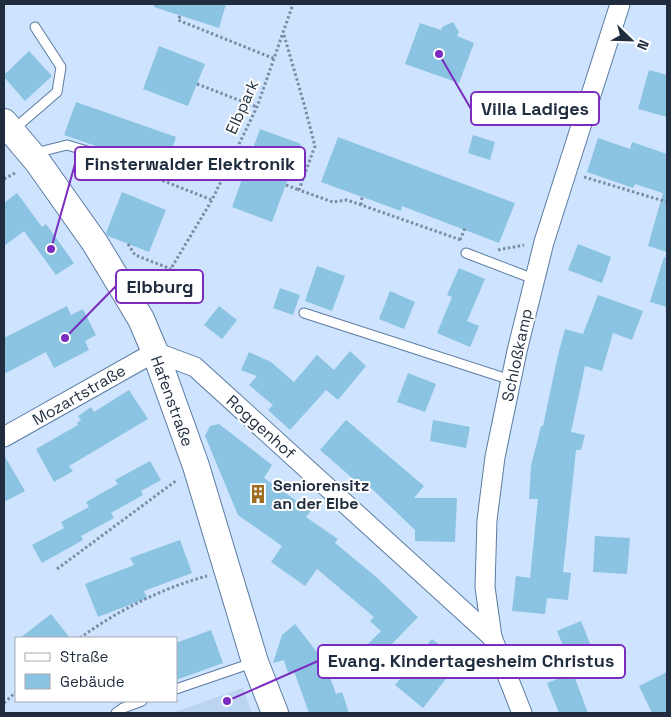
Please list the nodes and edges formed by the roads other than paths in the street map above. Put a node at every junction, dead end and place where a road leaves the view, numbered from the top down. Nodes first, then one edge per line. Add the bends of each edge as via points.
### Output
1 (620, 4) edge
2 (35, 27) dead end
3 (8, 127) edge
4 (32, 154) junction
5 (107, 157) dead end
6 (466, 253) dead end
7 (534, 279) junction
8 (304, 313) dead end
9 (155, 352) junction
10 (511, 380) junction
11 (4, 438) edge
12 (492, 637) junction
13 (254, 662) junction
14 (178, 688) edge
15 (139, 702) edge
16 (116, 713) edge
17 (275, 713) edge
18 (522, 713) edge

1 - 7 street, Schloßkamp
2 - 3 lane via 61,67 56,92
3 - 4 street, Hafenstraße
4 - 5 lane via 67,145
4 - 9 street, Hafenstraße via 95,243 141,319
6 - 7 lane
7 - 10 street, Schloßkamp
8 - 10 lane
9 - 11 street, Mozartstraße
9 - 12 street, Roggenhof via 195,367
9 - 13 street, Hafenstraße via 196,466
10 - 12 street, Schloßkamp via 495,457 487,520 485,587
12 - 18 street, Schloßkamp
13 - 14 lane
13 - 17 street, Hafenstraße
15 - 16 lane

